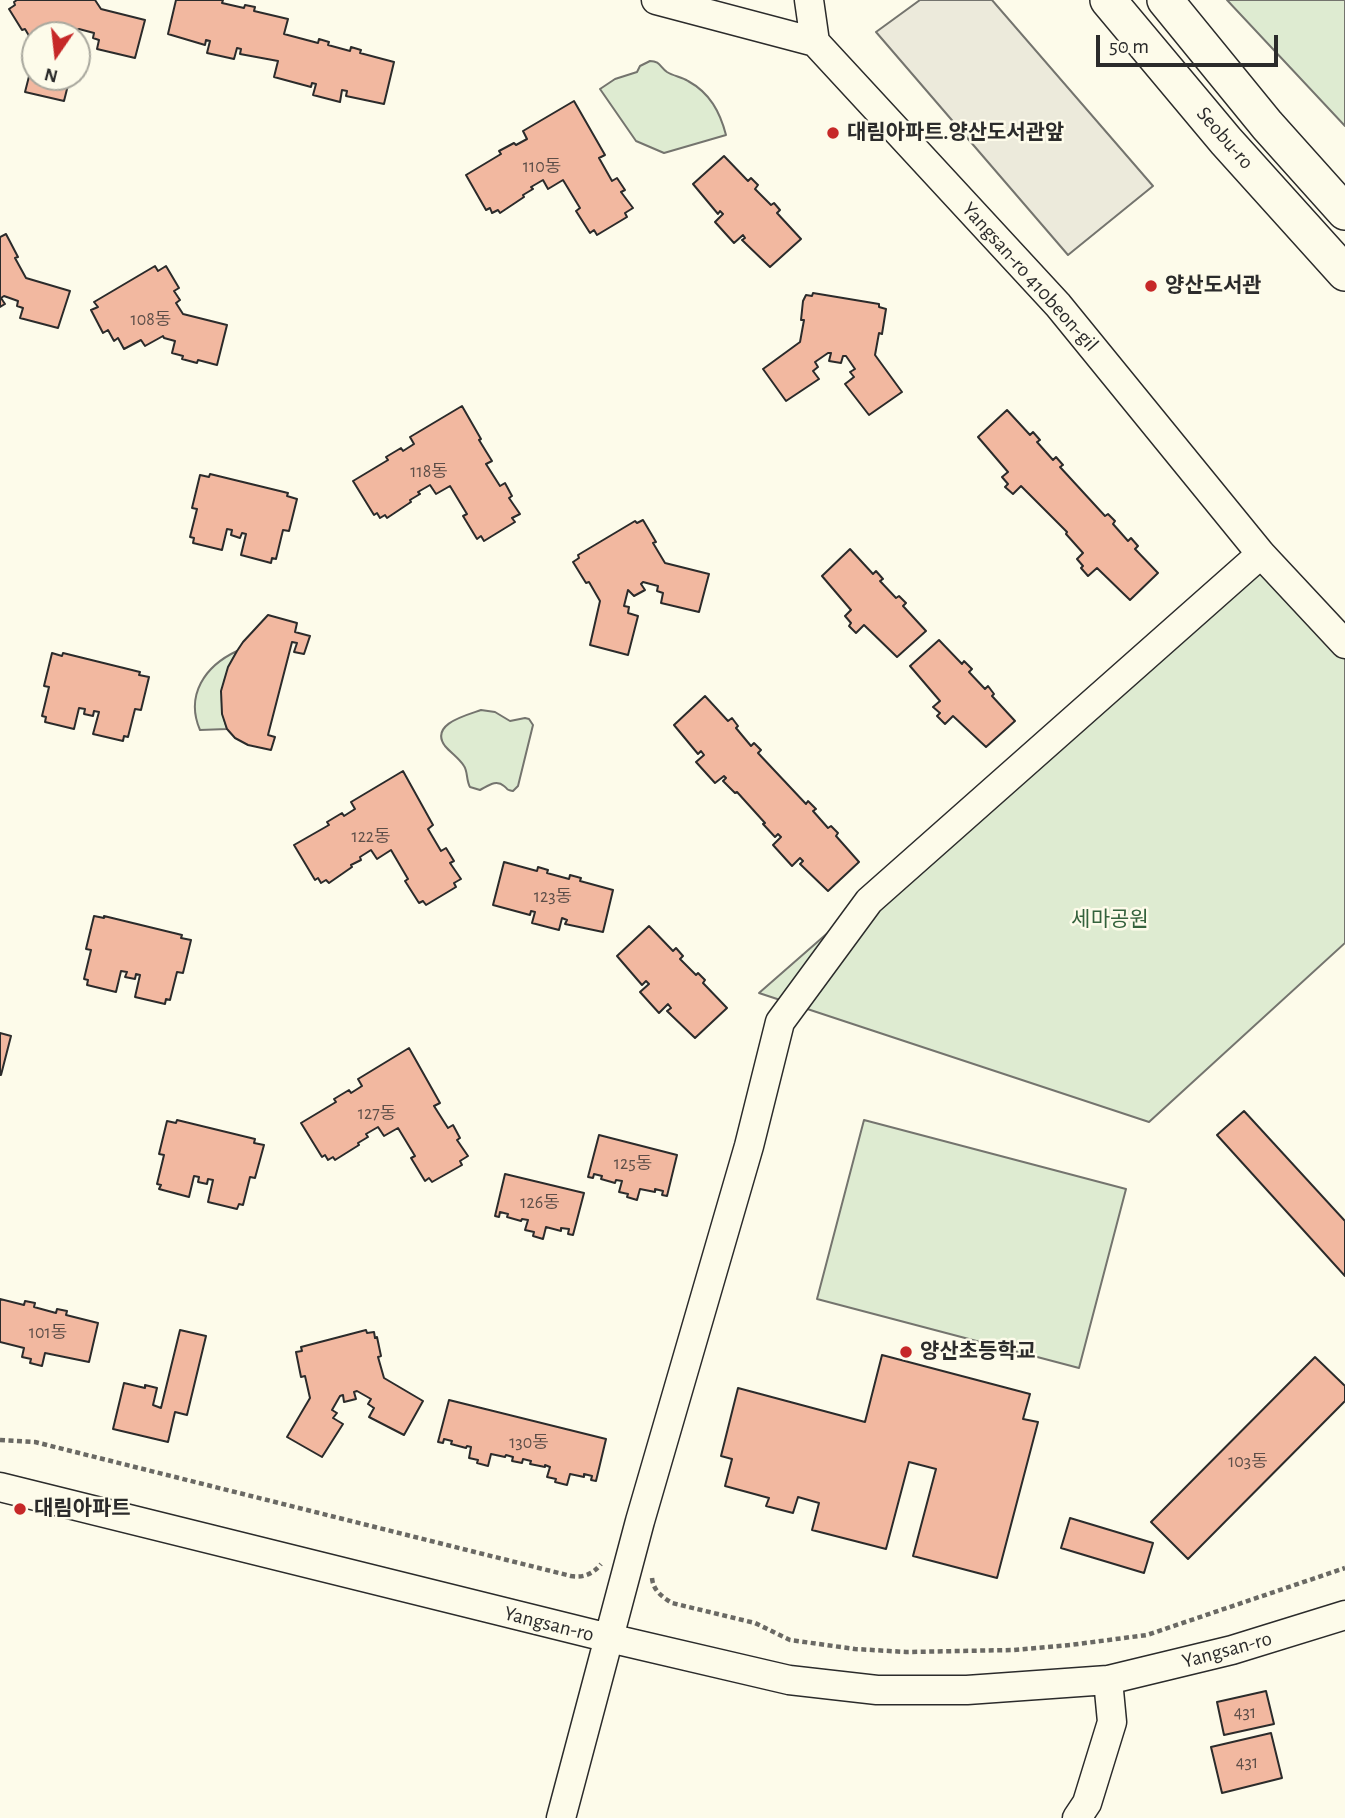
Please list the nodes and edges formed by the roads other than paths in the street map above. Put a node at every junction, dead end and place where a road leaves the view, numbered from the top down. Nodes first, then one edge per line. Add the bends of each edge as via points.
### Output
1 (656, 0) edge
2 (809, 0) edge
3 (1108, 0) edge
4 (1165, 0) edge
5 (815, 42) junction
6 (1345, 212) edge
7 (1345, 273) edge
8 (1261, 554) junction
9 (1345, 644) edge
10 (0, 1487) edge
11 (1345, 1615) edge
12 (609, 1639) junction
13 (1108, 1679) junction
14 (561, 1818) edge
15 (1077, 1818) edge

1 - 5 street
2 - 5 street
3 - 7 main road, Seobu-ro
4 - 6 main road, Seobu-ro
5 - 8 street, Yangsan-ro 410beon-gil via 1058,305
8 - 9 street, Yangsan-ro 410beon-gil
8 - 12 street via 869,901 780,1022
10 - 12 street, Yangsan-ro
11 - 13 street, Yangsan-ro via 1232,1650
12 - 13 street, Yangsan-ro via 789,1680 877,1690 967,1690
12 - 14 street
13 - 15 street via 1112,1722 1087,1803

